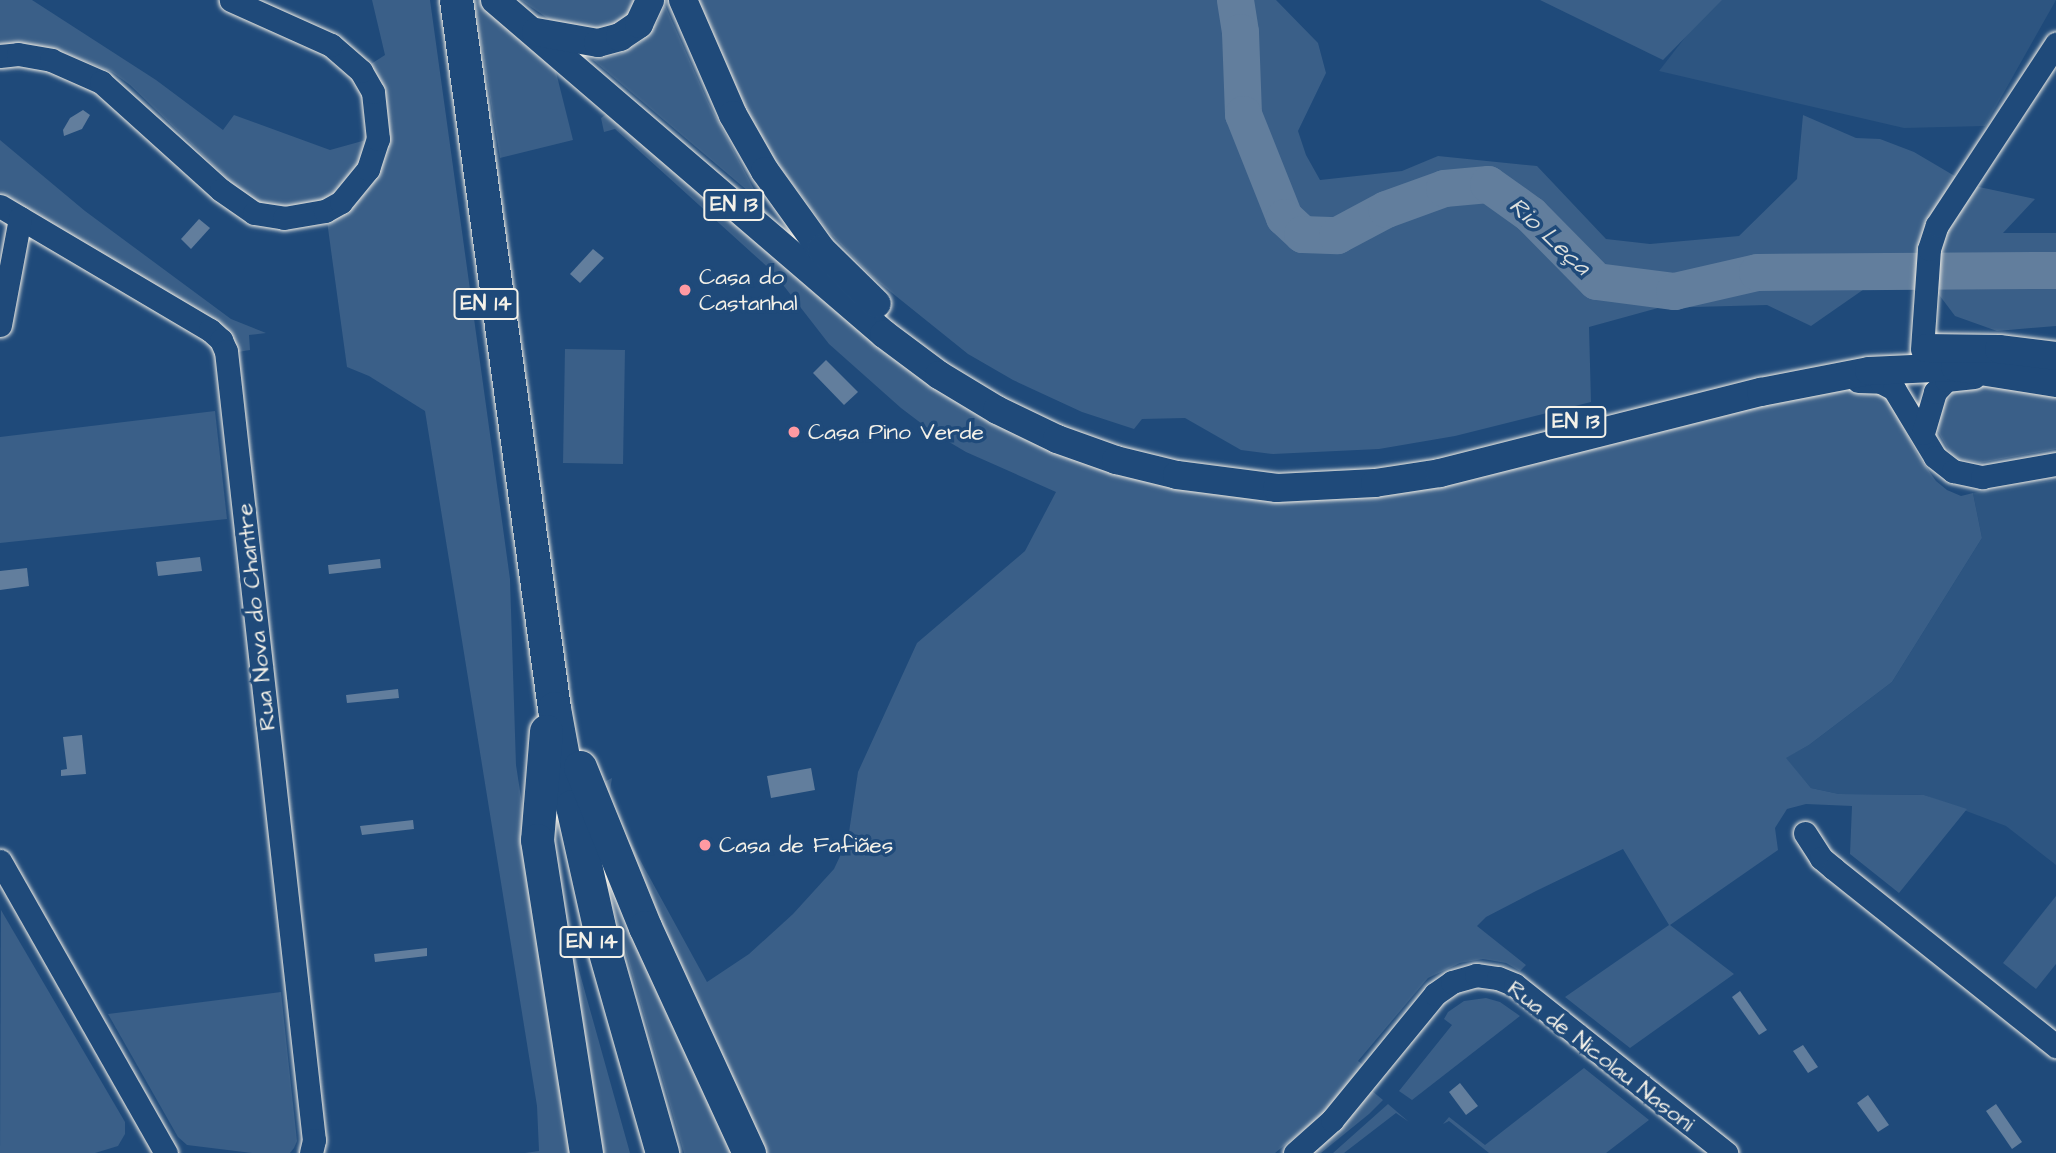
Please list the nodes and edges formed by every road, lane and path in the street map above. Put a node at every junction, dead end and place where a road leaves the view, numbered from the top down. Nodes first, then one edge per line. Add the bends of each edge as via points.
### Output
1 (231, 0) edge
2 (443, 0) edge
3 (456, 0) edge
4 (495, 0) edge
5 (650, 0) edge
6 (682, 0) edge
7 (533, 32) junction
8 (2056, 44) edge
9 (0, 56) edge
10 (10, 212) edge
11 (0, 326) edge
12 (1922, 349) junction
13 (2056, 356) edge
14 (1996, 374) junction
15 (1818, 378) junction
16 (2056, 383) edge
17 (1923, 433) junction
18 (2056, 464) edge
19 (550, 718) junction
20 (1805, 833) dead end
21 (0, 861) edge
22 (2056, 1046) edge
23 (166, 1153) edge
24 (311, 1153) edge
25 (586, 1153) edge
26 (650, 1153) edge
27 (662, 1153) edge
28 (748, 1153) edge
29 (1295, 1153) edge
30 (1726, 1153) edge

1 - 9 street via 331,45 361,71 373,92 378,139 368,169 341,202 325,211 284,218 254,213 221,190 101,82 51,60
2 - 19 highway, EN 14
3 - 19 highway, EN 14
4 - 7 main road, EN 13
5 - 7 main road via 639,24 620,37 598,43
6 - 12 main road, EN 13 via 733,115 765,171 798,221 846,276 918,338 984,383 1067,424 1140,448 1272,470 1399,462 1491,444 1816,361
7 - 15 main road, EN 13 via 884,334 939,375 1027,425 1116,460 1254,486 1375,483 1440,473
8 - 12 street via 1947,207 1929,249
10 - 11 street
10 - 24 street, Rua Nova do Chantre via 210,330 226,351 314,1140
12 - 13 main road, EN 13 via 1999,349
14 - 15 main road, EN 13 via 1914,367
14 - 16 main road, EN 13
14 - 17 street via 1946,380 1935,392
15 - 17 street via 1888,385
17 - 18 street via 1935,457 1967,476
19 - 25 highway via 537,840
19 - 26 highway, EN 14 via 591,939
19 - 27 highway, EN 14 via 604,949
19 - 28 highway
20 - 22 street via 1821,858
21 - 23 street
29 - 30 street, Rua de Nicolau Nasoni via 1332,1121 1435,993 1476,975 1515,985

